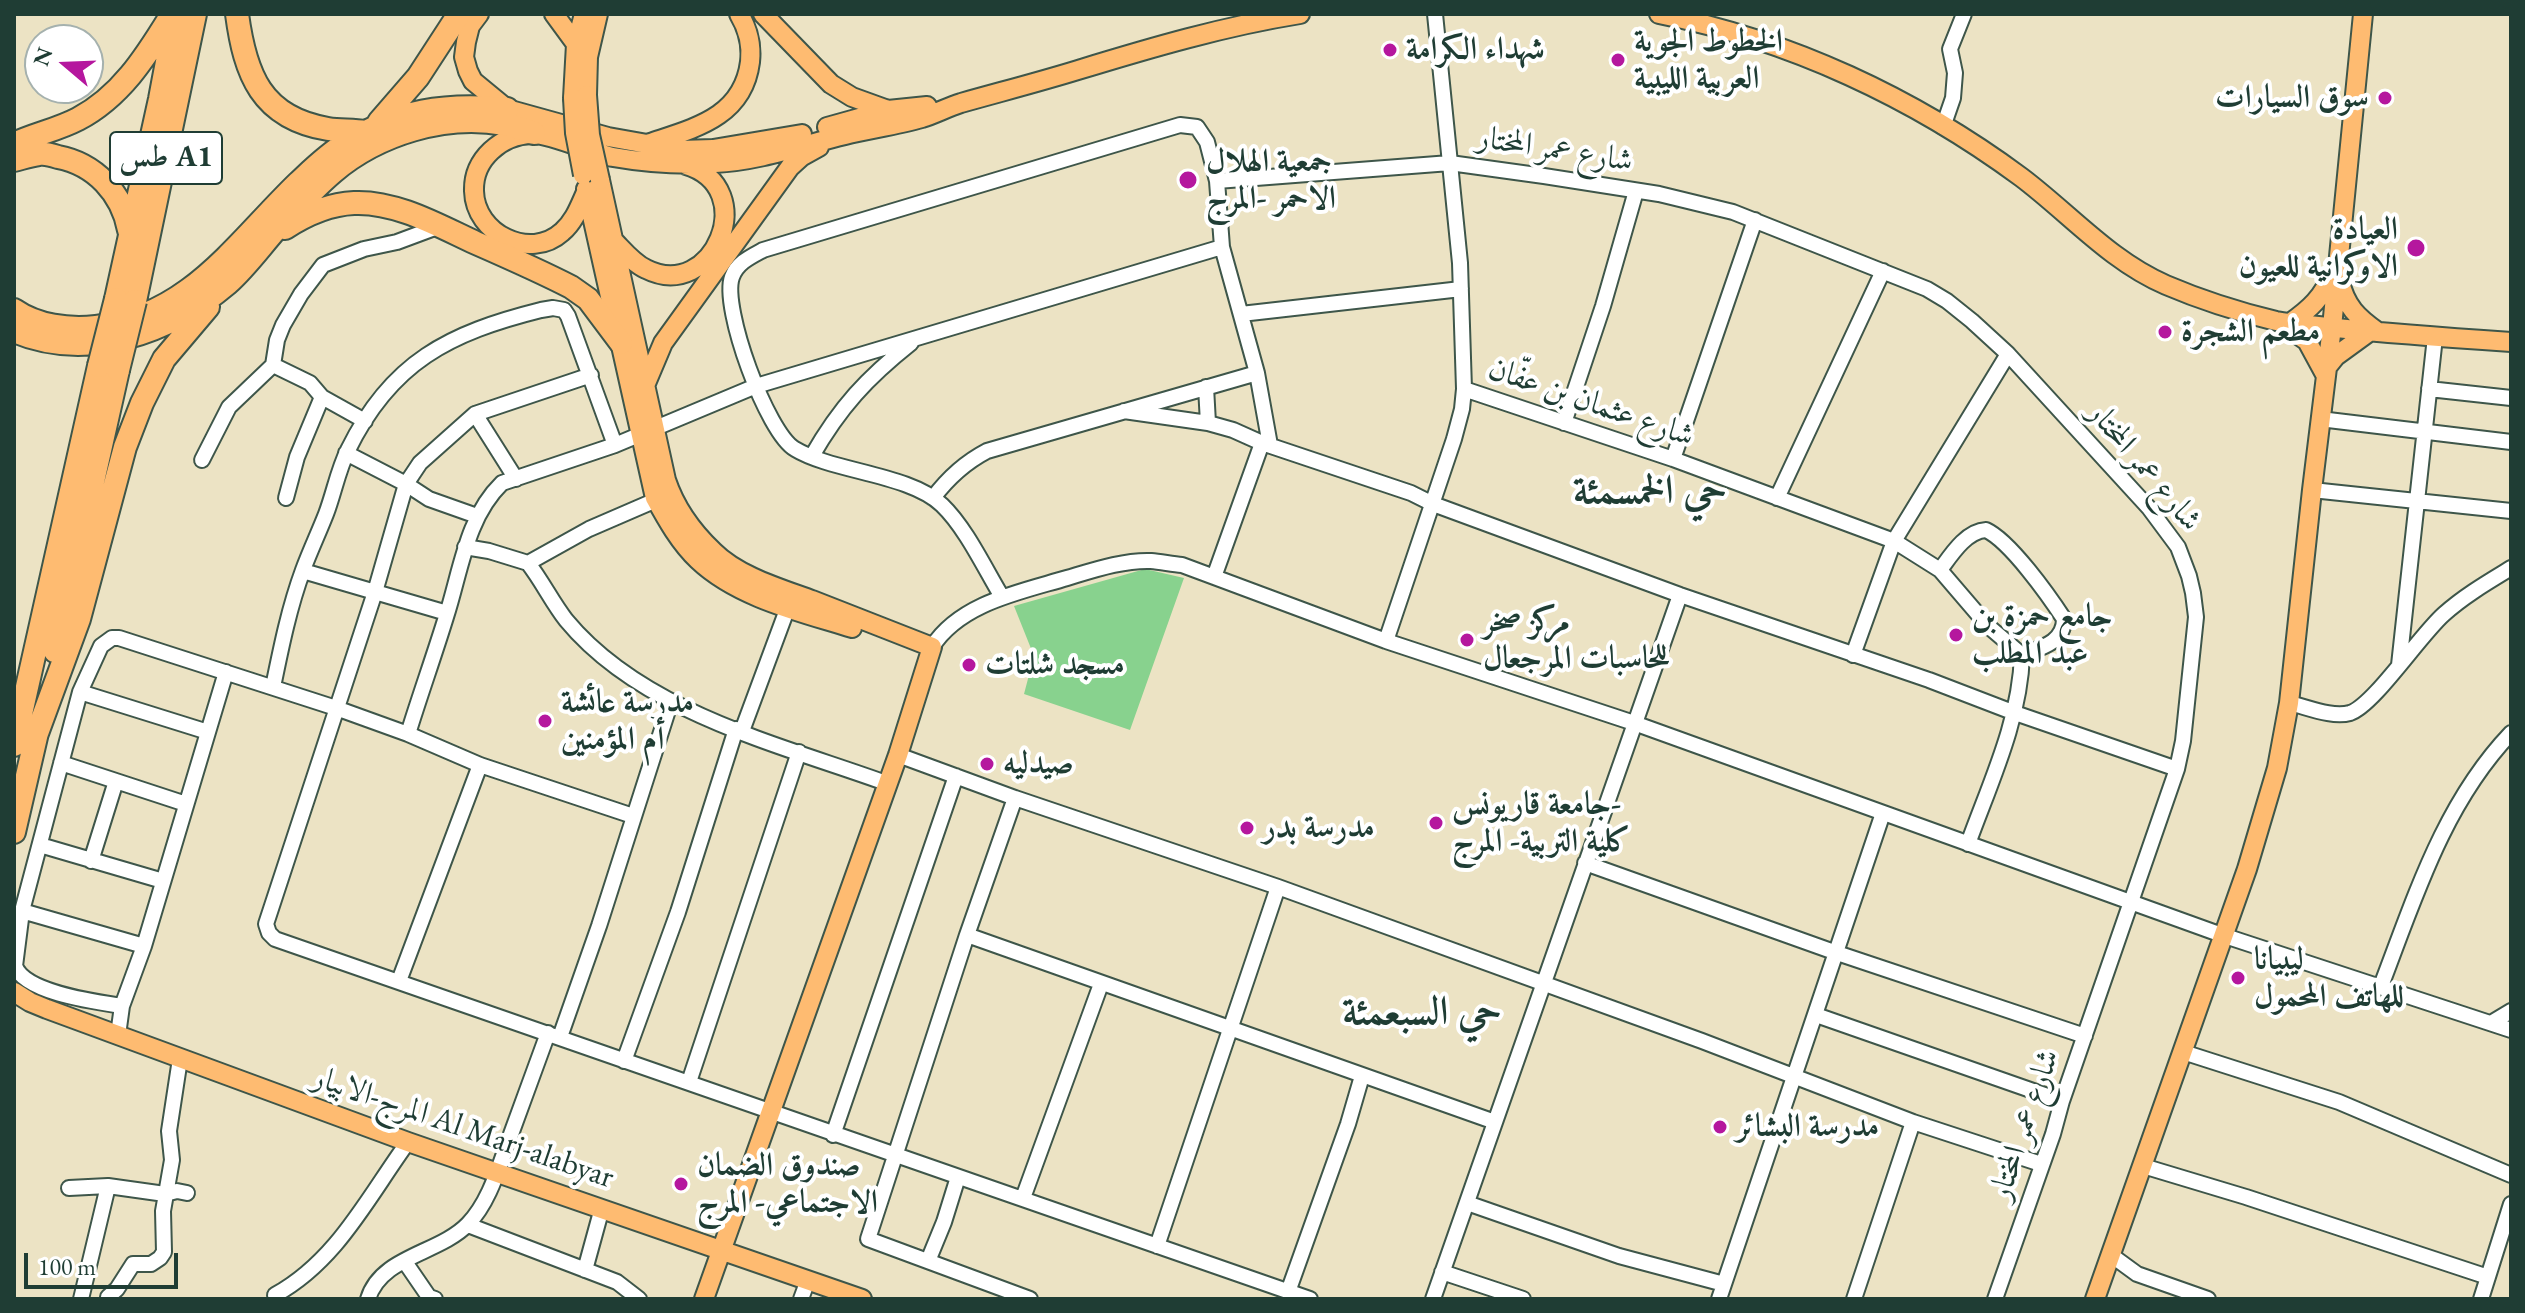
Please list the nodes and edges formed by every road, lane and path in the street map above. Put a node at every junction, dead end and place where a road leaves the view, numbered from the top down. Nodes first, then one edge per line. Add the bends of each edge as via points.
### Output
1 (173, 14) edge
2 (195, 14) edge
3 (237, 14) edge
4 (459, 14) edge
5 (479, 14) edge
6 (554, 14) edge
7 (595, 14) edge
8 (739, 14) edge
9 (763, 14) edge
10 (1300, 14) edge
11 (1435, 14) edge
12 (1659, 14) edge
13 (1964, 14) edge
14 (2363, 14) edge
15 (576, 44) junction
16 (580, 96) junction
17 (958, 104) junction
18 (507, 109) junction
19 (888, 110) junction
20 (1943, 127) junction
21 (369, 130) junction
22 (534, 133) junction
23 (846, 134) junction
24 (14, 144) edge
25 (644, 145) junction
26 (14, 160) edge
27 (1450, 163) junction
28 (684, 165) junction
29 (1217, 181) junction
30 (590, 182) junction
31 (1636, 191) junction
32 (1755, 220) junction
33 (440, 226) junction
34 (130, 237) junction
35 (267, 239) junction
36 (612, 240) junction
37 (1222, 247) junction
38 (2338, 262) junction
39 (1883, 271) junction
40 (229, 282) junction
41 (1461, 289) junction
42 (126, 300) junction
43 (14, 310) edge
44 (1241, 314) junction
45 (2284, 322) junction
46 (2332, 327) junction
47 (14, 331) edge
48 (2375, 332) junction
49 (917, 337) junction
50 (2435, 337) junction
51 (2511, 342) edge
52 (621, 343) junction
53 (2008, 354) junction
54 (273, 365) junction
55 (109, 368) junction
56 (2327, 371) junction
57 (1257, 373) junction
58 (591, 375) junction
59 (756, 386) junction
60 (1206, 387) junction
61 (644, 388) junction
62 (1464, 389) junction
63 (2429, 389) junction
64 (322, 397) junction
65 (2511, 398) edge
66 (1124, 411) junction
67 (475, 414) junction
68 (2320, 419) junction
69 (365, 421) junction
70 (1208, 423) junction
71 (1564, 423) junction
72 (647, 431) junction
73 (2424, 432) junction
74 (2511, 442) edge
75 (1266, 444) junction
76 (615, 445) junction
77 (346, 453) junction
78 (812, 456) junction
79 (1673, 459) junction
80 (202, 460) dead end
81 (516, 479) junction
82 (406, 484) junction
83 (2312, 490) junction
84 (663, 497) junction
85 (286, 498) dead end
86 (933, 498) junction
87 (1777, 498) junction
88 (2416, 502) junction
89 (1433, 504) junction
90 (2511, 511) edge
91 (477, 516) junction
92 (1894, 541) junction
93 (465, 547) junction
94 (528, 563) junction
95 (2511, 568) edge
96 (1940, 570) junction
97 (303, 571) junction
98 (1214, 577) junction
99 (375, 592) junction
100 (1680, 595) junction
101 (1002, 597) junction
102 (788, 607) junction
103 (447, 613) junction
104 (1386, 641) junction
105 (932, 651) junction
106 (1853, 655) junction
107 (2022, 655) junction
108 (2399, 665) junction
109 (226, 672) junction
110 (273, 687) junction
111 (80, 692) junction
112 (671, 701) junction
113 (2289, 703) junction
114 (336, 708) junction
115 (2015, 713) junction
116 (1634, 723) junction
117 (739, 730) junction
118 (208, 732) junction
119 (2511, 733) edge
120 (408, 734) junction
121 (36, 736) junction
122 (14, 745) edge
123 (799, 752) junction
124 (898, 755) junction
125 (61, 763) junction
126 (480, 765) junction
127 (2177, 769) junction
128 (956, 776) junction
129 (116, 781) junction
130 (886, 783) junction
131 (1015, 798) junction
132 (186, 804) junction
133 (1883, 813) junction
134 (633, 816) junction
135 (14, 832) edge
136 (1968, 844) junction
137 (40, 845) junction
138 (91, 861) junction
139 (1585, 863) junction
140 (163, 881) junction
141 (1278, 887) junction
142 (2130, 902) junction
143 (22, 911) junction
144 (967, 935) junction
145 (2222, 935) junction
146 (144, 946) junction
147 (1837, 953) junction
148 (399, 981) junction
149 (1101, 984) junction
150 (1544, 984) junction
151 (2381, 986) junction
152 (14, 992) edge
153 (122, 1006) junction
154 (14, 1009) edge
155 (47, 1009) junction
156 (2511, 1011) edge
157 (1816, 1015) junction
158 (2491, 1023) junction
159 (1230, 1029) junction
160 (2511, 1030) edge
161 (118, 1035) junction
162 (554, 1035) junction
163 (2085, 1036) junction
164 (2183, 1052) junction
165 (180, 1059) junction
166 (624, 1061) junction
167 (1362, 1076) junction
168 (1794, 1078) junction
169 (689, 1082) junction
170 (2062, 1101) junction
171 (771, 1112) junction
172 (1495, 1122) junction
173 (1913, 1122) junction
174 (833, 1135) junction
175 (408, 1142) junction
176 (895, 1156) junction
177 (2041, 1164) junction
178 (2143, 1166) junction
179 (498, 1172) junction
180 (2511, 1175) edge
181 (958, 1177) junction
182 (108, 1186) junction
183 (69, 1188) dead end
184 (187, 1193) dead end
185 (165, 1194) junction
186 (1023, 1198) junction
187 (1467, 1203) junction
188 (2511, 1204) edge
189 (602, 1208) junction
190 (468, 1225) junction
191 (1157, 1246) junction
192 (722, 1250) junction
193 (2111, 1255) junction
194 (928, 1261) junction
195 (405, 1262) junction
196 (585, 1270) junction
197 (1442, 1272) junction
198 (2488, 1277) junction
199 (808, 1280) junction
200 (1288, 1292) junction
201 (1722, 1292) edge
202 (82, 1295) edge
203 (275, 1295) dead end
204 (111, 1298) edge
205 (368, 1299) edge
206 (435, 1299) edge
207 (640, 1299) edge
208 (704, 1299) edge
209 (801, 1299) edge
210 (862, 1299) edge
211 (1030, 1299) edge
212 (1310, 1299) edge
213 (1433, 1299) edge
214 (1523, 1299) edge
215 (1854, 1299) edge
216 (1995, 1299) edge
217 (2095, 1299) edge
218 (2208, 1299) edge
219 (2481, 1299) edge

1 - 24 highway via 133,74 107,100 80,118
1 - 34 highway, طس A1
2 - 42 highway, طس A1
3 - 21 highway via 247,66 275,107 309,125
4 - 21 highway via 418,77
5 - 18 main road via 466,42 468,71
6 - 15 main road
7 - 15 main road
7 - 16 main road
8 - 25 main road via 751,52 748,77 733,104 712,120
9 - 19 main road via 831,84
10 - 17 main road via 1117,57
11 - 27 street
12 - 20 main road via 1800,55 1865,82
13 - 20 street via 1950,49 1953,98
14 - 38 main road
15 - 16 main road
16 - 30 main road, bridge via 590,135
17 - 19 main road
17 - 23 main road via 922,118
18 - 21 highway via 429,109
18 - 25 main road
19 - 25 main road via 794,136 713,149
20 - 45 main road via 2020,176 2141,272 2196,296
21 - 43 highway via 316,166 201,282 171,303 141,318 82,328 53,326
22 - 28 main road via 610,156
22 - 30 main road via 500,143 477,171 477,206 490,228 526,244 549,240 572,222
22 - 35 highway via 504,124 465,123 423,127 382,141 334,171
23 - 28 main road via 734,161
23 - 61 main road via 790,167 663,343
26 - 34 highway via 41,153 95,171 126,212
27 - 29 street, شارع عمر المختار
27 - 31 street, شارع عمر المختار
27 - 41 street
28 - 36 main road via 707,176 723,201 723,231 709,257 696,267 664,274 645,269
29 - 37 street
29 - 59 street via 1201,131 1180,125 763,250 732,274 728,291
30 - 36 main road
30 - 52 main road
31 - 32 street, شارع عمر المختار
31 - 71 street
32 - 39 street, شارع عمر المختار
32 - 79 street
33 - 35 highway via 402,211 358,203 315,212
33 - 52 highway via 571,287 588,299
33 - 54 street via 323,265 283,325
34 - 42 highway, طس A1
35 - 40 highway
36 - 61 main road
37 - 44 street
37 - 49 street
38 - 45 main road via 2324,294 2306,312
38 - 46 main road
38 - 48 main road via 2345,299
39 - 53 street, شارع عمر المختار via 1947,301
39 - 87 street
40 - 47 highway via 180,315 121,340 62,345
40 - 121 highway via 164,359 142,403 79,619
41 - 44 street
41 - 62 street
42 - 55 highway, bridge
44 - 57 street
45 - 46 main road
45 - 56 main road via 2307,341
46 - 48 main road
46 - 56 main road
48 - 50 main road
48 - 56 main road via 2336,356
49 - 59 street
49 - 78 street via 848,401
50 - 51 main road
50 - 63 street
52 - 72 main road
53 - 92 street
53 - 127 street, شارع عمر المختار via 2149,508 2185,562 2196,617
54 - 64 street via 310,383
54 - 80 street via 229,407
55 - 121 highway
55 - 122 highway
56 - 68 main road
57 - 60 street
57 - 75 street
58 - 67 street
58 - 69 street via 564,310 541,310 459,336 413,363 380,395
58 - 76 street
59 - 72 street
59 - 78 street via 785,442
60 - 66 street
60 - 70 street
61 - 72 main road
62 - 71 street, شارع عثمان بن عفّان
62 - 89 street
63 - 65 street
63 - 73 street
64 - 69 street
64 - 85 street
66 - 70 street
66 - 86 street via 987,451 961,467
67 - 81 street
67 - 82 street via 429,454
68 - 73 street
68 - 83 main road
69 - 77 street
70 - 75 street
71 - 79 street, شارع عثمان بن عفّان
72 - 76 street
72 - 84 main road
73 - 74 street
73 - 88 street
75 - 89 street
75 - 98 street
76 - 81 street
77 - 82 street
77 - 97 street
78 - 86 street
79 - 87 street, شارع عثمان بن عفّان
81 - 91 street via 490,494
82 - 91 street via 429,499
82 - 99 street
83 - 88 street
83 - 113 main road
84 - 94 street
84 - 102 main road via 667,521 715,574
84 - 105 main road via 714,553 740,570
86 - 101 street via 958,524
87 - 92 street, شارع عثمان بن عفّان
88 - 90 street
88 - 108 street
89 - 100 street
89 - 104 street
91 - 93 street
92 - 96 street, شارع عثمان بن عفّان
92 - 106 street
93 - 94 street
93 - 103 street
94 - 112 street via 587,641 631,679
95 - 108 street via 2444,614
96 - 107 street, شارع عثمان بن عفّان via 1988,626
96 - 107 street via 1975,532 1986,530 2000,540 2064,619 2056,640
97 - 99 street
97 - 110 street
98 - 101 street via 1150,561 1120,564
98 - 104 street
99 - 103 street
99 - 114 street
100 - 106 street
100 - 116 street
101 - 105 street via 950,626
102 - 105 main road
102 - 117 street
103 - 120 street
104 - 116 street
105 - 124 main road
106 - 115 street
107 - 115 street
108 - 113 street via 2354,712 2330,713
109 - 110 street
109 - 111 street via 112,638 101,646
109 - 118 street
110 - 114 street
111 - 118 street
111 - 125 street
112 - 117 street
112 - 134 street
113 - 145 main road via 2264,820
114 - 120 street
114 - 148 street via 266,924 275,939
115 - 127 street
115 - 136 street
116 - 133 street
116 - 139 street
117 - 123 street
117 - 166 street
118 - 132 street
119 - 151 street via 2460,799
120 - 126 street
121 - 135 highway
123 - 130 street
123 - 169 street
124 - 128 street
124 - 130 main road
125 - 129 street
125 - 137 street
126 - 134 street
126 - 148 street
127 - 142 street, شارع عمر المختار
128 - 131 street
128 - 174 street
129 - 132 street
129 - 138 street
130 - 171 main road
131 - 141 street
131 - 144 street
132 - 140 street
133 - 136 street
133 - 147 street
134 - 162 street via 599,926
136 - 142 street
137 - 138 street
137 - 143 street
138 - 140 street
139 - 147 street
139 - 150 street
140 - 146 street
141 - 150 street
141 - 159 street
142 - 145 street
142 - 163 street, شارع عمر المختار
143 - 146 street
143 - 153 street via 15,958 23,978 87,1001
144 - 149 street
144 - 176 street
145 - 151 street
145 - 164 main road
146 - 153 street
147 - 157 street
147 - 163 street
148 - 162 street
149 - 159 street
149 - 186 street
150 - 168 street
150 - 172 street
151 - 158 street
152 - 155 main road, المرج-الابيار Al Marj-alabyar
153 - 161 street
154 - 155 main road, المرج-الابيار Al Marj-alabyar
155 - 161 main road, المرج-الابيار Al Marj-alabyar
156 - 158 street
157 - 168 street
157 - 170 street
158 - 160 street
159 - 167 street
159 - 191 street
161 - 165 main road, المرج-الابيار Al Marj-alabyar
162 - 166 street
162 - 179 street
163 - 170 street, شارع عمر المختار
164 - 178 main road
164 - 180 street via 2339,1102
165 - 175 main road, المرج-الابيار Al Marj-alabyar
165 - 185 street
166 - 169 street
167 - 172 street
167 - 200 street
168 - 173 street
168 - 201 street
169 - 171 street
170 - 177 street, شارع عمر المختار
171 - 174 street
171 - 192 main road
172 - 187 street
173 - 177 street
173 - 215 street
174 - 176 street
175 - 179 main road, المرج-الابيار Al Marj-alabyar
175 - 203 street via 329,1254
176 - 181 street
176 - 194 street via 868,1239
177 - 216 street, شارع عمر المختار
178 - 193 main road
178 - 198 street
179 - 189 main road, المرج-الابيار Al Marj-alabyar
179 - 190 street
181 - 186 street
181 - 194 street
182 - 183 street
182 - 185 street
182 - 202 street
184 - 185 street
185 - 204 street via 164,1252 151,1264 133,1264
186 - 191 street
187 - 197 street
187 - 201 street
188 - 198 street
189 - 192 main road, المرج-الابيار Al Marj-alabyar
189 - 196 street
190 - 195 street
190 - 196 street
191 - 200 street
192 - 199 main road, المرج-الابيار Al Marj-alabyar
192 - 208 main road
193 - 217 main road
193 - 218 street via 2137,1274
194 - 211 street
195 - 205 street via 379,1278
195 - 206 street
196 - 207 street via 617,1282
197 - 213 street
197 - 214 street
198 - 219 street
199 - 209 street
199 - 210 main road, المرج-الابيار Al Marj-alabyar
200 - 212 street
202 - 204 street

